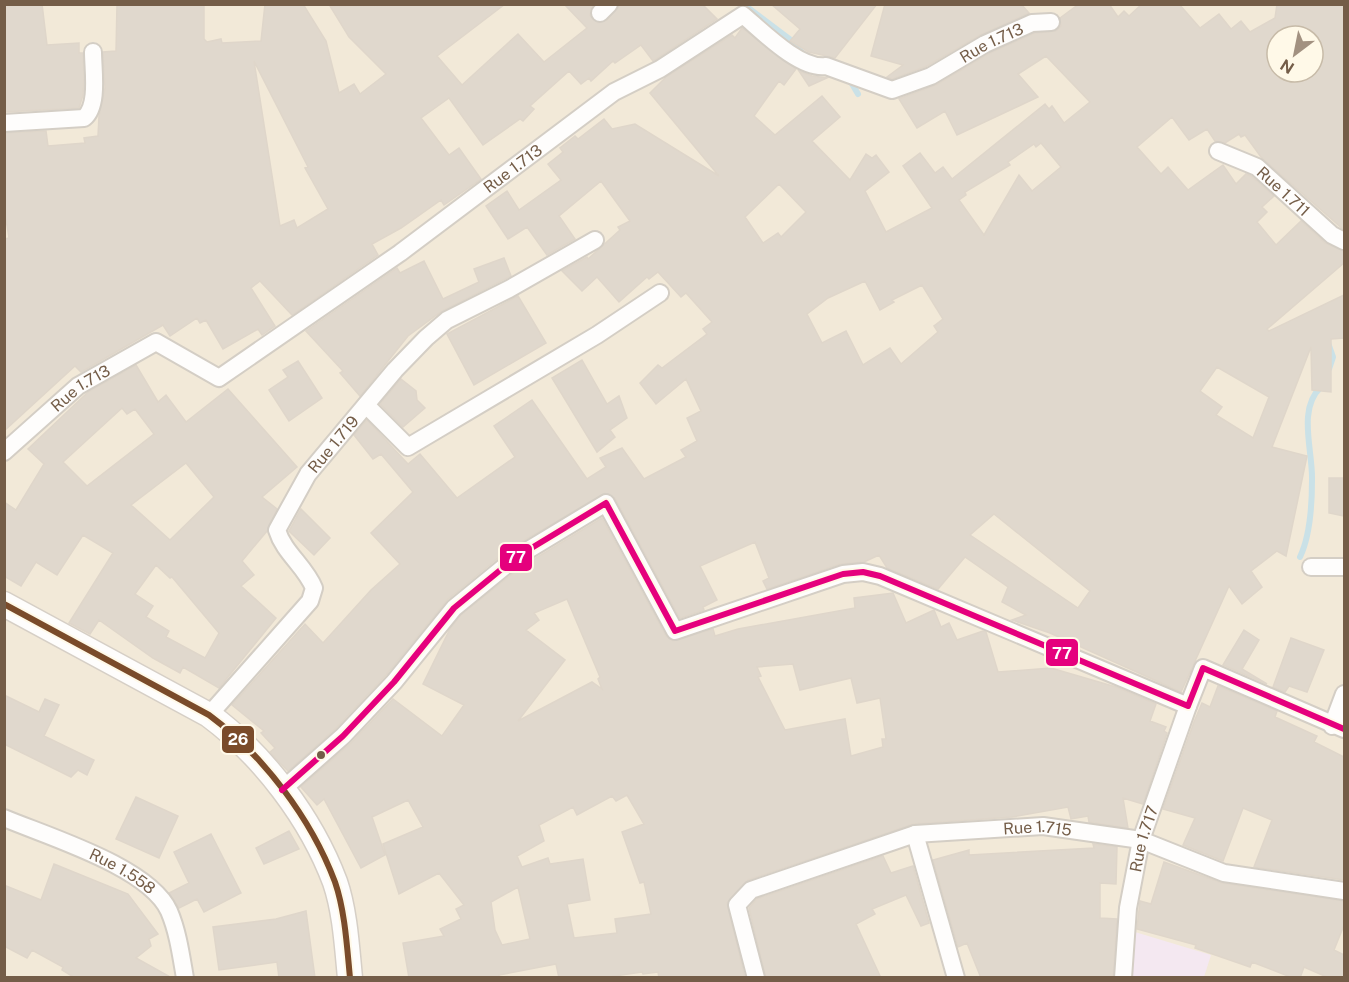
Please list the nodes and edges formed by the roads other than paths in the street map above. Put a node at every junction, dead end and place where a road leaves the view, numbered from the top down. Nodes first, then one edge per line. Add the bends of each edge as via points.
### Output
1 (728, 4) edge
2 (743, 15) junction
3 (1051, 22) dead end
4 (93, 52) dead end
5 (4, 123) edge
6 (1218, 151) dead end
7 (595, 240) dead end
8 (1344, 241) edge
9 (660, 293) dead end
10 (366, 405) junction
11 (4, 452) edge
12 (1311, 567) dead end
13 (1344, 567) edge
14 (4, 604) edge
15 (1344, 694) edge
16 (1188, 706) junction
17 (209, 715) junction
18 (1338, 728) edge
19 (282, 790) junction
20 (4, 818) edge
21 (915, 834) junction
22 (1141, 840) junction
23 (1344, 891) edge
24 (185, 978) edge
25 (350, 978) edge
26 (756, 978) edge
27 (956, 978) edge
28 (1123, 978) edge

1 - 2 street
2 - 3 street, Rue 1.713 via 816,68 826,66 892,90 931,76 985,44 1032,23
2 - 11 street, Rue 1.713 via 660,69 614,92 400,253 219,378 156,342 78,386
4 - 5 street via 92,105 84,118
6 - 8 street, Rue 1.711 via 1257,167 1332,235
7 - 10 street, Rue 1.719 via 447,320 418,346
9 - 10 street via 408,447
10 - 17 street, Rue 1.719 via 308,474 277,530 290,555 309,575 314,588 310,601
12 - 13 street
14 - 17 main road
15 - 18 street
16 - 18 street, Rue 1.717 via 1203,668
16 - 19 street via 863,572 843,574 675,631 606,503 515,558 454,608 394,682 343,736
16 - 22 street, Rue 1.717
17 - 19 main road via 236,735
19 - 25 main road via 313,836 335,884
20 - 24 street, Rue 1.558 via 124,869 151,886 168,909
21 - 22 street, Rue 1.715 via 1043,826
21 - 26 street, Rue 1.715 via 751,890 737,905
21 - 27 street
22 - 23 street, Rue 1.715 via 1224,873
22 - 28 street, Rue 1.717 via 1128,908

